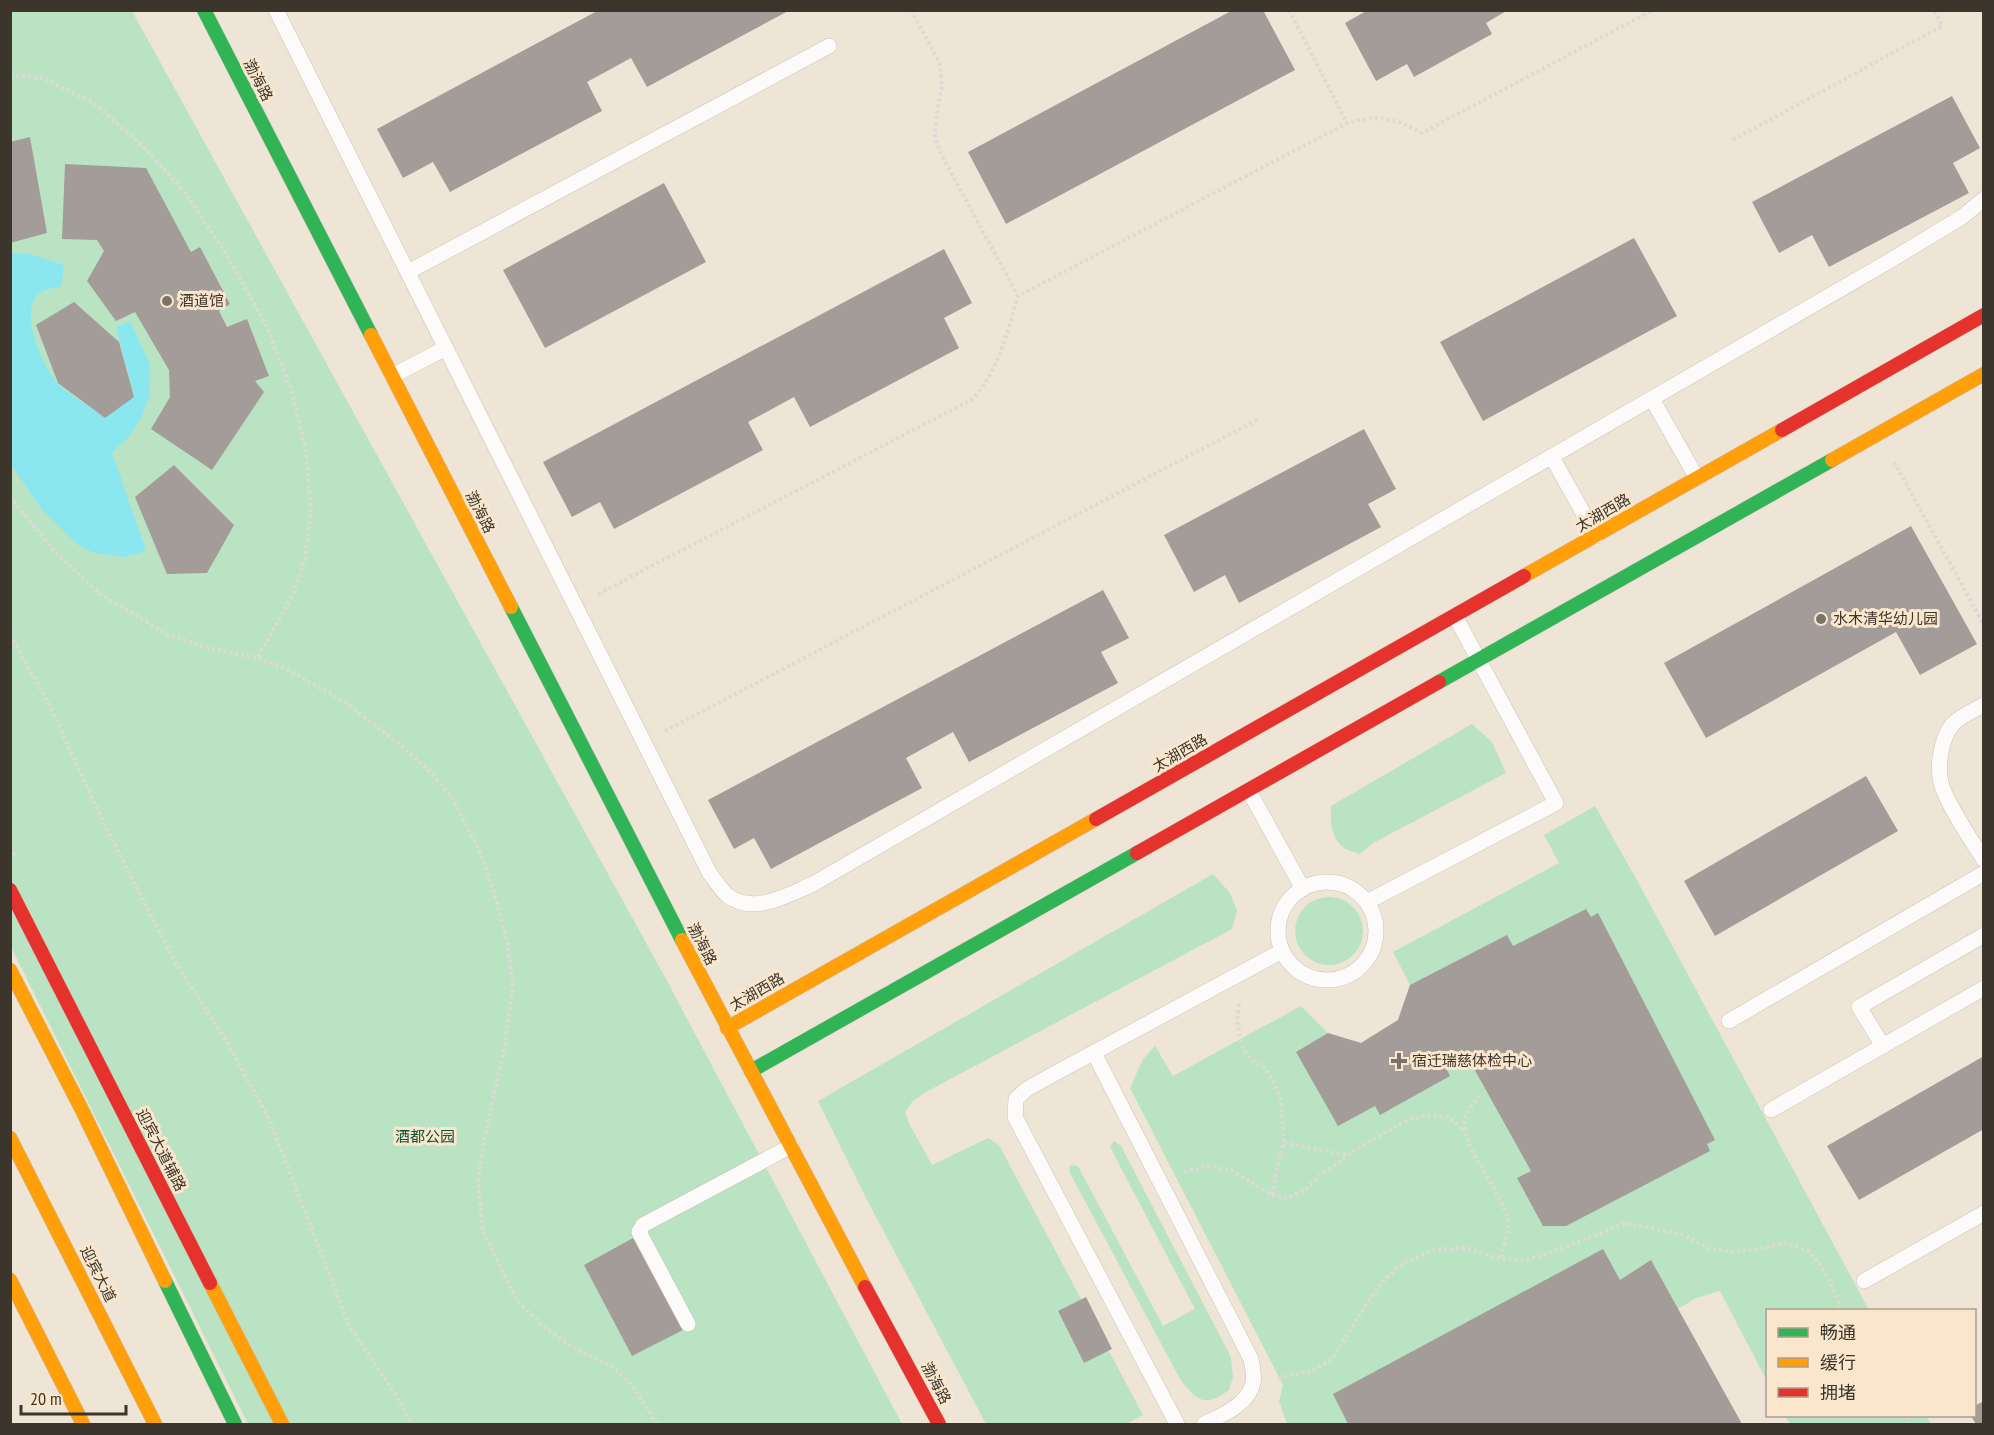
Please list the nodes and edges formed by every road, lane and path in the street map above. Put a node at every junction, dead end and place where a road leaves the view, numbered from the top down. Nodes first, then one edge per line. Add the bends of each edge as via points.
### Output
1 (204, 10) edge
2 (276, 10) edge
3 (911, 10) edge
4 (1289, 10) edge
5 (1653, 10) edge
6 (1934, 10) edge
7 (829, 46) dead end
8 (10, 75) edge
9 (1347, 123) junction
10 (1733, 140) dead end
11 (1983, 199) edge
12 (408, 272) junction
13 (1018, 296) junction
14 (1983, 315) edge
15 (446, 348) junction
16 (1983, 374) edge
17 (392, 375) junction
18 (1652, 399) junction
19 (1259, 419) dead end
20 (1878, 434) junction
21 (1552, 457) junction
22 (1697, 478) junction
23 (10, 497) edge
24 (1596, 536) junction
25 (575, 606) junction
26 (1455, 616) junction
27 (1983, 625) edge
28 (10, 635) edge
29 (257, 658) junction
30 (1478, 660) junction
31 (1983, 705) edge
32 (644, 742) junction
33 (1249, 791) junction
34 (1983, 860) edge
35 (1983, 873) edge
36 (1303, 888) junction
37 (10, 890) edge
38 (1367, 902) junction
39 (1983, 935) edge
40 (1282, 951) junction
41 (10, 970) edge
42 (1242, 974) junction
43 (1983, 988) edge
44 (1729, 1021) dead end
45 (727, 1028) junction
46 (1883, 1046) junction
47 (1094, 1053) junction
48 (751, 1071) junction
49 (1480, 1096) dead end
50 (1771, 1110) dead end
51 (1464, 1130) junction
52 (10, 1138) edge
53 (1284, 1143) junction
54 (791, 1146) junction
55 (1349, 1155) junction
56 (1161, 1184) junction
57 (1272, 1195) junction
58 (1983, 1213) edge
59 (1501, 1259) junction
60 (10, 1280) edge
61 (1864, 1281) dead end
62 (1840, 1309) edge
63 (688, 1324) dead end
64 (1253, 1382) junction
65 (83, 1425) edge
66 (155, 1425) edge
67 (235, 1425) edge
68 (282, 1425) edge
69 (411, 1425) edge
70 (657, 1425) edge
71 (939, 1425) edge
72 (1177, 1425) edge
73 (1204, 1425) edge

1 - 17 main road, 渤海路
2 - 12 lane
3 - 13 path via 939,62 942,85 935,137 941,154
4 - 9 path
5 - 9 path via 1422,133 1383,118
6 - 10 path via 1942,26
7 - 12 lane
8 - 29 path via 43,78 94,103 148,151 186,194 230,260 267,327 291,389 306,450 311,512 305,559 293,596
9 - 13 path
11 - 18 lane via 1962,217 1891,260
12 - 15 lane
13 - 25 path via 997,361 973,399
14 - 22 main road, 太湖西路
15 - 17 lane
15 - 25 lane
16 - 20 main road
17 - 45 main road, 渤海路
18 - 21 lane
18 - 22 lane
19 - 32 path
20 - 27 path
20 - 30 main road
21 - 24 lane
21 - 32 lane via 813,884 766,903 751,904 729,896 710,874
22 - 24 main road, 太湖西路
23 - 29 path via 56,553 100,594 168,635
24 - 26 main road, 太湖西路
25 - 32 lane
26 - 30 lane
26 - 45 main road, 太湖西路
28 - 69 path via 48,702 106,828 175,962 226,1040 269,1119 349,1325
29 - 70 path via 342,700 403,747 453,799 481,854 497,902 513,984 478,1180 483,1232 517,1301 545,1328 579,1351 613,1367 635,1389
30 - 33 main road
30 - 38 lane via 1556,803
31 - 34 lane via 1953,724 1943,742 1940,766 1941,783
33 - 36 lane
33 - 48 main road
35 - 44 lane
36 - 38 lane via 1324,881 1340,883
36 - 40 lane via 1294,893 1278,920
37 - 68 main road, 迎宾大道辅路
38 - 40 lane via 1377,933 1373,949 1351,974 1336,980 1319,980 1291,965
39 - 46 lane via 1859,1007
40 - 42 lane
41 - 67 main road
42 - 47 lane
42 - 53 path via 1237,1020 1243,1049 1273,1080 1281,1101
43 - 46 lane
45 - 48 main road, 太湖西路
46 - 50 lane
47 - 56 lane
47 - 72 lane via 1027,1089 1016,1100 1015,1117
48 - 54 main road, 渤海路
49 - 51 path via 1466,1114
51 - 55 path via 1449,1117 1429,1115 1406,1121
51 - 59 path via 1503,1202 1508,1221
52 - 66 main road, 迎宾大道
53 - 55 path
53 - 57 path
54 - 63 lane via 644,1225 639,1232
54 - 71 main road, 渤海路
55 - 57 path via 1305,1190 1287,1198
56 - 57 path via 1188,1170 1209,1166 1232,1171
56 - 64 lane via 1251,1359
58 - 61 lane
59 - 62 path via 1526,1260 1547,1254 1626,1223 1682,1234 1708,1248 1732,1252 1783,1243 1807,1250 1820,1264
59 - 64 path via 1466,1248 1437,1249 1403,1263 1369,1300 1332,1359 1311,1371
60 - 65 main road
64 - 73 lane via 1245,1399

